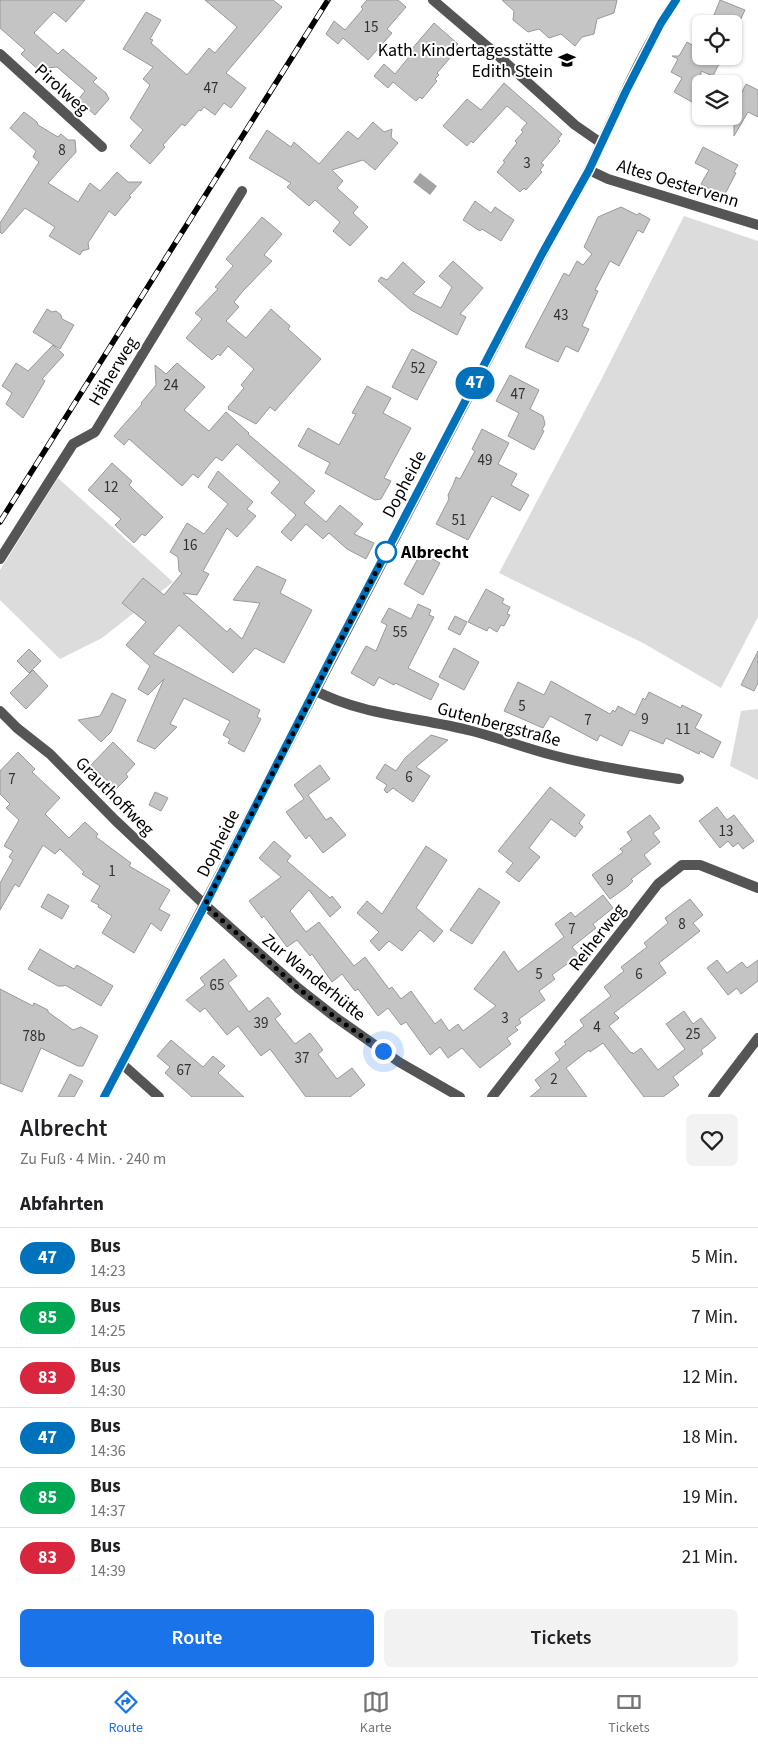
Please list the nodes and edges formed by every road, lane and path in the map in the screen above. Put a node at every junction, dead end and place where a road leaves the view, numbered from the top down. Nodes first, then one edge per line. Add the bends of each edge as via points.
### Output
1 (433, 0) edge
2 (676, 0) edge
3 (0, 54) edge
4 (601, 143) junction
5 (102, 147) dead end
6 (589, 170) junction
7 (242, 191) dead end
8 (758, 225) edge
9 (0, 558) edge
10 (314, 690) junction
11 (0, 711) edge
12 (679, 779) dead end
13 (758, 888) edge
14 (205, 905) junction
15 (758, 1038) edge
16 (121, 1064) junction
17 (104, 1097) edge
18 (159, 1097) edge
19 (460, 1097) edge
20 (492, 1097) edge
21 (713, 1097) edge

1 - 4 street via 575,125
2 - 4 street, Dopheide via 661,23
3 - 5 street, Pirolweg
4 - 6 street, Dopheide
6 - 8 street, Altes Oestervenn via 608,179
6 - 10 street, Dopheide
7 - 9 street, Häherweg via 95,432 73,444
10 - 12 street, Gutenbergstraße via 370,710 472,731 586,763
10 - 14 street, Dopheide
11 - 14 street, Grauthoffweg via 50,754
13 - 20 street, Reiherweg via 700,865 682,865 658,884
14 - 16 street, Dopheide
14 - 19 street, Zur Wanderhütte via 335,1017 398,1062
15 - 21 street
16 - 17 street, Dopheide
16 - 18 street

